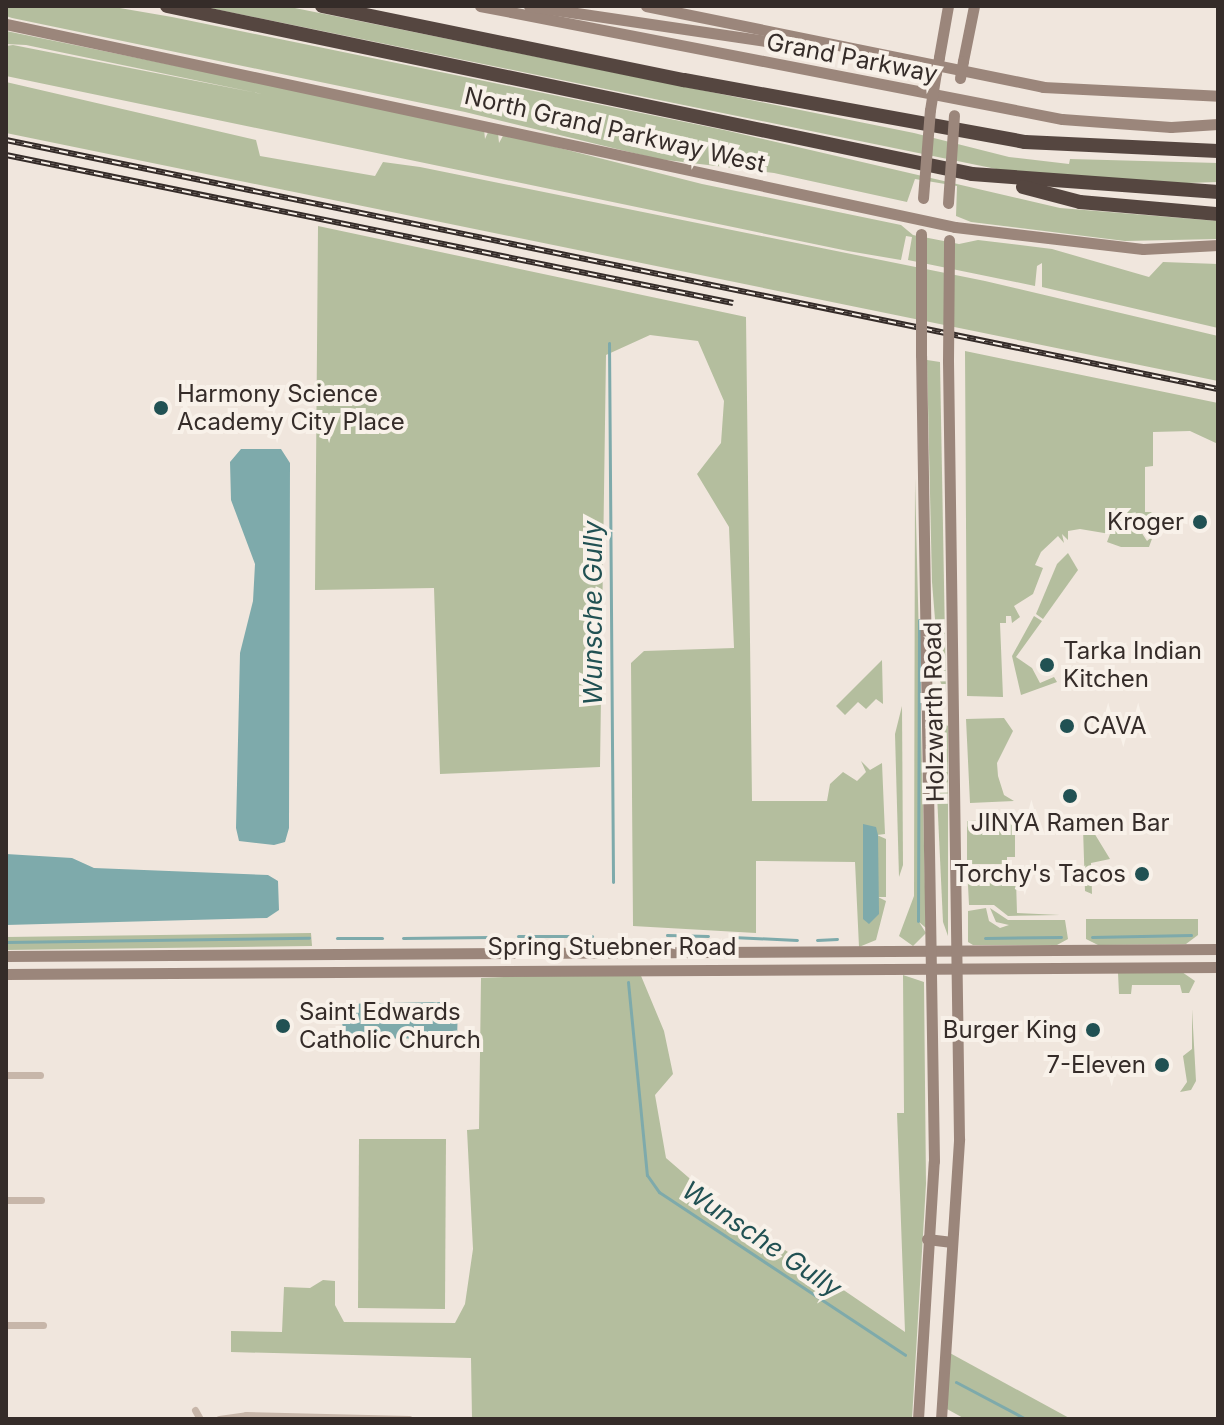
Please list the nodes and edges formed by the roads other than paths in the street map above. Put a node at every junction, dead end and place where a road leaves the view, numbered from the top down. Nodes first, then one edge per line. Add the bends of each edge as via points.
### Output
1 (167, 6) edge
2 (322, 6) edge
3 (480, 6) edge
4 (529, 6) edge
5 (646, 6) edge
6 (948, 6) edge
7 (974, 6) edge
8 (6, 24) edge
9 (896, 58) junction
10 (932, 96) junction
11 (1218, 96) edge
12 (957, 100) junction
13 (1218, 124) edge
14 (1218, 151) edge
15 (972, 174) junction
16 (1218, 192) edge
17 (1218, 214) edge
18 (922, 218) junction
19 (948, 226) junction
20 (1218, 245) edge
21 (1218, 949) edge
22 (475, 951) junction
23 (958, 952) junction
24 (319, 953) junction
25 (932, 953) junction
26 (94, 955) junction
27 (6, 956) edge
28 (1218, 967) edge
29 (475, 969) junction
30 (319, 971) junction
31 (932, 971) junction
32 (958, 971) junction
33 (94, 972) junction
34 (6, 974) edge
35 (6, 1075) edge
36 (40, 1075) dead end
37 (6, 1200) edge
38 (41, 1200) dead end
39 (927, 1239) junction
40 (952, 1242) junction
41 (6, 1325) edge
42 (43, 1325) dead end
43 (195, 1410) dead end
44 (279, 1418) edge
45 (409, 1418) edge
46 (200, 1419) edge
47 (219, 1419) edge
48 (918, 1419) edge
49 (941, 1419) edge

1 - 15 highway, North Grand Parkway West
2 - 14 highway via 1025,142
3 - 10 main road, Grand Parkway
4 - 9 main road
5 - 9 main road
6 - 10 main road, Holzwarth Road, bridge
7 - 12 main road, Holzwarth Road, bridge
8 - 18 main road, North Grand Parkway West
9 - 11 main road via 1043,87
10 - 12 main road, Grand Parkway
10 - 18 main road, Holzwarth Road, bridge
12 - 13 main road, Grand Parkway via 1062,119 1171,127
12 - 19 main road, Holzwarth Road, bridge
15 - 16 highway, North Grand Parkway West
15 - 17 highway via 1080,202
18 - 19 main road, North Grand Parkway West
18 - 25 main road, Holzwarth Road, bridge
19 - 20 main road, North Grand Parkway West via 1143,249
19 - 23 main road, Holzwarth Road, bridge
21 - 23 main road, Spring Stuebner Road
22 - 24 main road, Spring Stuebner Road
22 - 25 main road, Spring Stuebner Road
22 - 29 main road
23 - 25 main road, Spring Stuebner Road
23 - 32 main road, Holzwarth Road
24 - 26 main road, Spring Stuebner Road
24 - 30 main road
25 - 31 main road, Holzwarth Road
26 - 27 main road, Spring Stuebner Road
26 - 33 main road
28 - 32 main road, Spring Stuebner Road
29 - 30 main road, Spring Stuebner Road
29 - 31 main road, Spring Stuebner Road
30 - 33 main road, Spring Stuebner Road
31 - 32 main road, Spring Stuebner Road
31 - 39 main road, Holzwarth Road via 934,1161
32 - 40 main road, Holzwarth Road via 959,1139
33 - 34 main road, Spring Stuebner Road
35 - 36 street
37 - 38 street
39 - 40 main road
39 - 48 main road, Holzwarth Road
40 - 49 main road, Holzwarth Road
41 - 42 street
43 - 46 street
44 - 45 street
44 - 47 street

